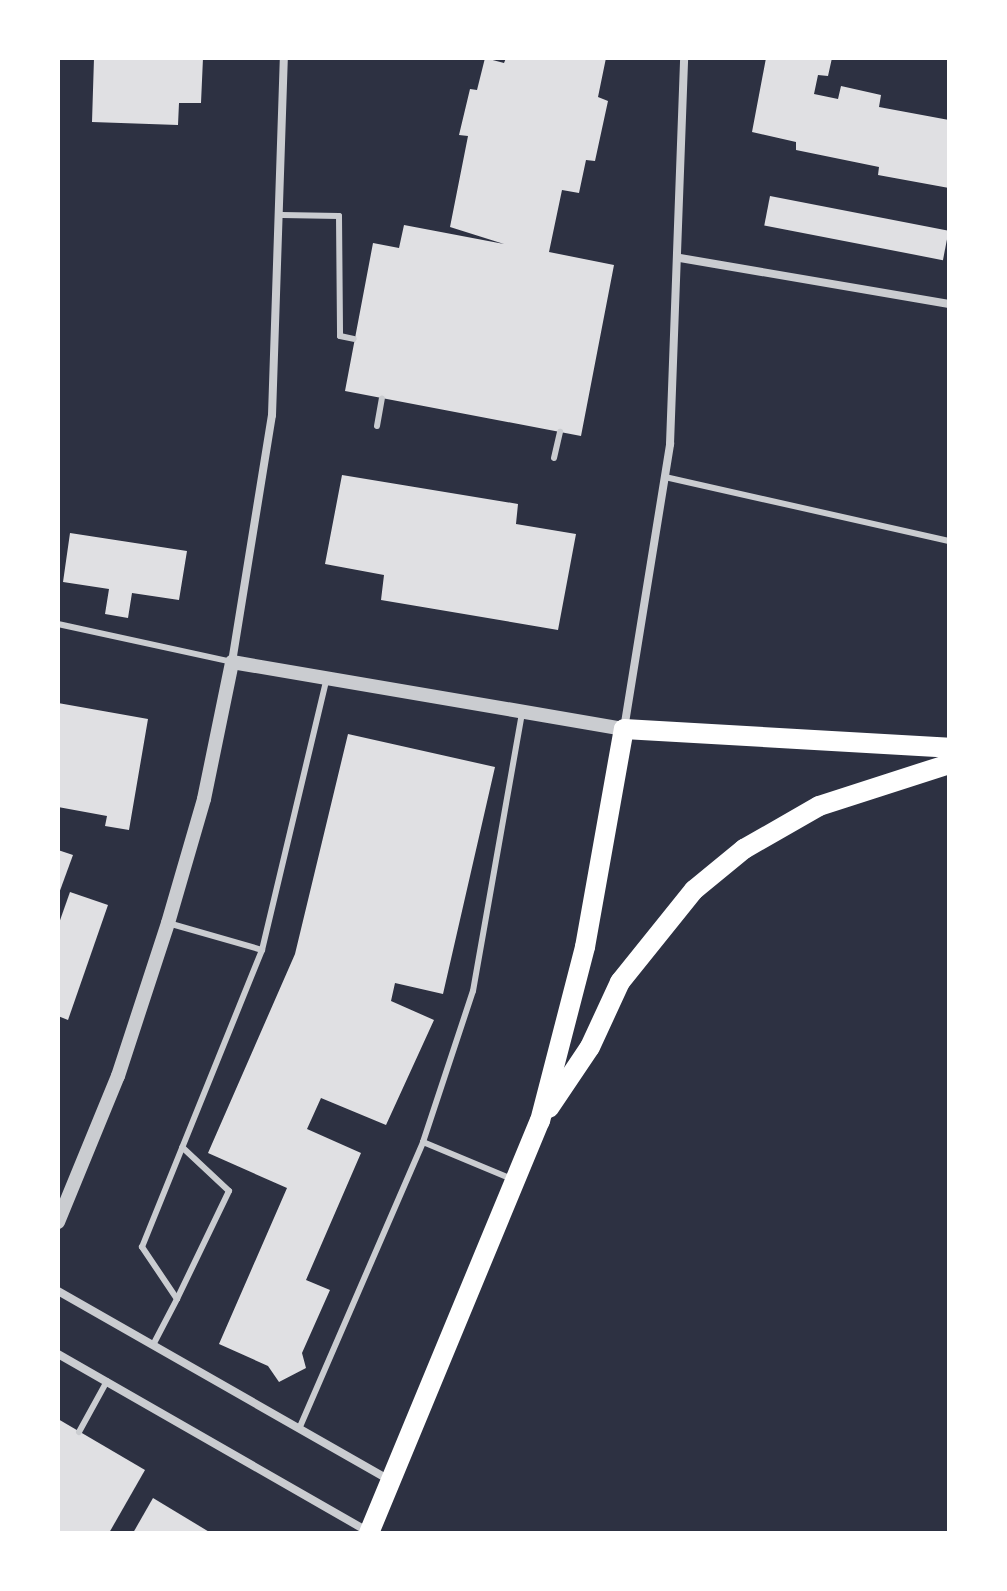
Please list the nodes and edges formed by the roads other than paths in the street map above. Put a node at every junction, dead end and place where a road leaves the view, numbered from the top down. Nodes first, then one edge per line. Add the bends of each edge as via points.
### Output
1 (284, 58) edge
2 (684, 58) edge
3 (282, 215) junction
4 (680, 258) junction
5 (949, 304) edge
6 (354, 339) dead end
7 (382, 398) dead end
8 (377, 426) dead end
9 (560, 432) dead end
10 (554, 458) dead end
11 (665, 477) junction
12 (949, 541) edge
13 (58, 624) edge
14 (232, 662) junction
15 (327, 678) junction
16 (522, 713) junction
17 (624, 729) junction
18 (949, 748) edge
19 (949, 764) edge
20 (168, 923) junction
21 (262, 950) junction
22 (540, 1121) junction
23 (423, 1142) junction
24 (182, 1147) junction
25 (515, 1180) junction
26 (58, 1222) edge
27 (58, 1291) edge
28 (177, 1299) junction
29 (153, 1345) junction
30 (58, 1354) edge
31 (107, 1381) junction
32 (299, 1429) junction
33 (79, 1432) dead end
34 (390, 1481) junction
35 (369, 1532) edge

1 - 3 street
2 - 4 street
3 - 6 lane via 339,216 340,336
3 - 14 street via 272,415
4 - 5 street
4 - 11 street
7 - 8 lane
9 - 10 lane
11 - 12 lane
11 - 17 street
13 - 14 lane
14 - 15 street
14 - 20 street via 204,799
15 - 16 street
15 - 21 lane
16 - 17 street
16 - 23 lane via 473,991
17 - 18 main road
17 - 22 main road via 585,947
19 - 22 main road via 819,806 744,849 694,890 620,982 590,1047
20 - 21 lane
20 - 26 street via 118,1076
21 - 24 lane
22 - 25 main road
23 - 25 lane
23 - 32 lane
24 - 28 lane via 142,1247
24 - 28 lane via 229,1191
25 - 34 main road
27 - 29 street
28 - 29 lane
29 - 32 street
30 - 31 street
31 - 33 lane
31 - 35 street
32 - 34 street
34 - 35 main road

